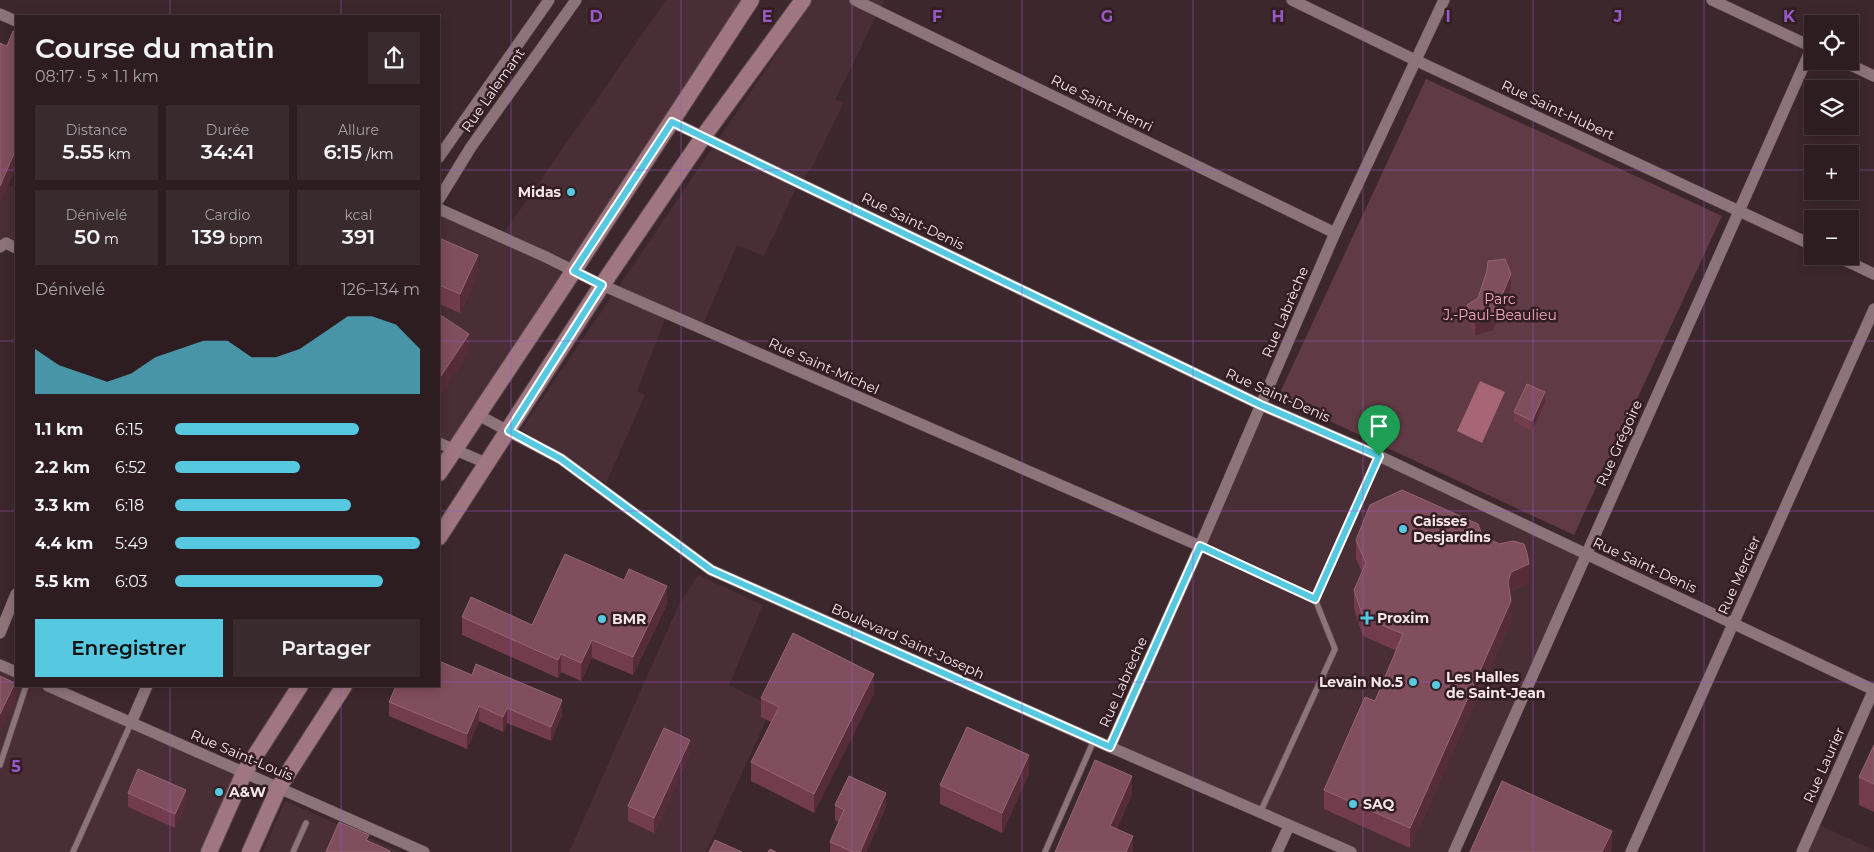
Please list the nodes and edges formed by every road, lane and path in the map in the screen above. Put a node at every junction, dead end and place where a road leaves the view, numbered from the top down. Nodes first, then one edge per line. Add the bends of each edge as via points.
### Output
1 (549, 0) edge
2 (576, 0) edge
3 (751, 0) edge
4 (803, 0) edge
5 (855, 0) edge
6 (1292, 0) edge
7 (1444, 0) edge
8 (1712, 0) edge
9 (0, 14) edge
10 (15, 21) edge
11 (1804, 43) edge
12 (1415, 60) junction
13 (1804, 65) edge
14 (1859, 69) edge
15 (1874, 76) edge
16 (672, 122) junction
17 (703, 137) junction
18 (440, 155) edge
19 (440, 197) edge
20 (440, 209) edge
21 (1739, 210) junction
22 (1335, 234) junction
23 (1804, 241) edge
24 (0, 247) edge
25 (15, 248) edge
26 (1855, 265) edge
27 (574, 271) junction
28 (1874, 274) edge
29 (602, 285) junction
30 (1874, 309) edge
31 (1261, 405) junction
32 (478, 415) junction
33 (509, 431) junction
34 (440, 443) edge
35 (455, 448) junction
36 (1379, 456) junction
37 (486, 463) junction
38 (440, 470) edge
39 (440, 535) edge
40 (1200, 546) junction
41 (1586, 554) junction
42 (15, 596) edge
43 (1315, 599) junction
44 (1734, 624) junction
45 (0, 633) edge
46 (0, 665) edge
47 (15, 672) edge
48 (26, 687) edge
49 (50, 687) edge
50 (147, 687) edge
51 (299, 687) edge
52 (343, 687) edge
53 (1874, 690) edge
54 (131, 723) junction
55 (1094, 740) junction
56 (1110, 747) junction
57 (0, 765) edge
58 (244, 773) junction
59 (279, 787) junction
60 (1260, 813) junction
61 (306, 822) dead end
62 (1289, 826) junction
63 (405, 848) edge
64 (73, 852) edge
65 (209, 852) edge
66 (250, 852) edge
67 (293, 852) edge
68 (424, 852) edge
69 (1045, 852) edge
70 (1278, 852) edge
71 (1351, 852) edge
72 (1454, 852) edge
73 (1631, 852) edge
74 (1802, 852) edge

1 - 18 street, Rue Lalemant
2 - 19 street, Rue Lalemant via 471,147
3 - 16 main road
4 - 17 main road
5 - 22 street, Rue Saint-Henri
6 - 12 street, Rue Saint-Hubert
7 - 12 street, Rue Labrèche
8 - 11 street
9 - 10 street
12 - 21 street, Rue Saint-Hubert
12 - 22 street, Rue Labrèche
13 - 21 street, Rue Grégoire
14 - 15 street
16 - 17 street, Rue Saint-Denis
16 - 27 main road
17 - 29 main road
17 - 31 street, Rue Saint-Denis
20 - 27 street, Rue Saint-Michel
21 - 23 street, Rue Saint-Hubert
21 - 41 street, Rue Grégoire
22 - 31 street, Rue Labrèche
24 - 25 street via 6,243
26 - 28 street
27 - 29 street, Rue Saint-Michel
27 - 32 main road
29 - 33 main road
29 - 40 street, Rue Saint-Michel
30 - 44 street, Rue Mercier
31 - 36 street, Rue Saint-Denis
31 - 40 street, Rue Labrèche
32 - 33 street, Boulevard Saint-Joseph
32 - 35 main road
33 - 37 main road
33 - 55 street, Boulevard Saint-Joseph via 561,459 711,570
34 - 35 street
35 - 37 street
35 - 38 main road
36 - 41 street, Rue Saint-Denis
36 - 43 lane
37 - 39 main road
40 - 43 lane
40 - 56 street, Rue Labrèche
41 - 44 street, Rue Saint-Denis
41 - 72 street, Rue Grégoire
42 - 45 street
43 - 60 lane via 1335,649
44 - 53 street, Rue Saint-Denis
44 - 73 street, Rue Mercier
46 - 47 street
48 - 57 lane
49 - 54 street, Rue Saint-Louis
50 - 54 street
51 - 58 main road
52 - 59 main road
53 - 74 street, Rue Laurier
54 - 58 street, Rue Saint-Louis
54 - 64 lane
55 - 56 street, Boulevard Saint-Joseph
55 - 69 lane
56 - 60 street, Boulevard Saint-Joseph
58 - 59 street, Rue Saint-Louis
58 - 65 main road
59 - 63 street, Rue Saint-Louis
59 - 66 main road
60 - 62 street, Boulevard Saint-Joseph
61 - 67 lane
62 - 70 street
62 - 71 street, Boulevard Saint-Joseph
63 - 68 street, Rue Saint-Louis

